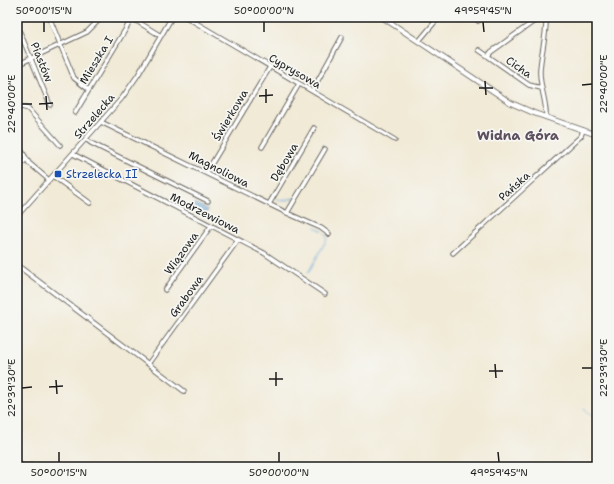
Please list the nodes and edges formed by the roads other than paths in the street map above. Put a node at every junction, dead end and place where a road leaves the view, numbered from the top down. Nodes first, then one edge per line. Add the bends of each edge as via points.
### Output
1 (49, 17) edge
2 (102, 17) edge
3 (132, 17) edge
4 (172, 17) edge
5 (186, 17) edge
6 (382, 17) edge
7 (439, 17) edge
8 (484, 17) edge
9 (540, 17) edge
10 (546, 17) edge
11 (478, 21) dead end
12 (17, 26) edge
13 (160, 36) junction
14 (342, 37) dead end
15 (419, 41) junction
16 (61, 46) junction
17 (479, 50) dead end
18 (488, 56) junction
19 (31, 59) junction
20 (17, 65) edge
21 (270, 67) junction
22 (299, 84) junction
23 (541, 88) junction
24 (89, 90) junction
25 (312, 91) junction
26 (50, 105) dead end
27 (17, 108) edge
28 (75, 114) dead end
29 (546, 117) junction
30 (101, 122) junction
31 (314, 128) dead end
32 (584, 130) junction
33 (597, 134) edge
34 (86, 138) junction
35 (395, 140) dead end
36 (17, 143) edge
37 (60, 145) dead end
38 (262, 147) dead end
39 (325, 150) dead end
40 (73, 154) junction
41 (26, 159) junction
42 (17, 169) edge
43 (206, 173) junction
44 (53, 176) junction
45 (49, 180) junction
46 (208, 201) dead end
47 (90, 203) dead end
48 (269, 204) junction
49 (287, 213) junction
50 (17, 216) edge
51 (211, 226) junction
52 (329, 234) dead end
53 (238, 240) junction
54 (453, 253) dead end
55 (17, 265) edge
56 (165, 290) dead end
57 (325, 294) dead end
58 (148, 364) junction
59 (184, 391) dead end
60 (17, 462) edge
61 (24, 467) edge
62 (49, 467) edge

1 - 16 street
2 - 16 street via 87,32
3 - 13 street
3 - 24 street, Mieszka I
4 - 13 street, Strzelecka
5 - 21 street, Cyprysowa
6 - 15 main road
7 - 15 street
8 - 11 street
9 - 18 street, Cicha
10 - 23 street via 540,70
12 - 19 street, Piastów
13 - 30 street, Strzelecka via 122,98
14 - 25 street
15 - 29 main road via 511,103
16 - 19 street
16 - 24 street via 74,78
17 - 18 street, Cicha
18 - 23 street, Cicha via 529,85
19 - 20 street
19 - 26 street, Piastów
21 - 22 street, Cyprysowa
21 - 43 street, Świerkowa
22 - 25 street, Cyprysowa
22 - 38 street
23 - 29 street
24 - 28 street, Mieszka I
25 - 35 street, Cyprysowa
27 - 37 street via 28,109
29 - 32 main road
30 - 34 street, Strzelecka
30 - 43 street, Magnoliowa
31 - 48 street, Dębowa
32 - 33 main road
32 - 54 street, Pańska via 581,136 544,171
34 - 40 street, Strzelecka
34 - 46 street via 91,143
36 - 41 street
39 - 49 street
40 - 44 street, Strzelecka
40 - 51 street, Modrzewiowa
41 - 42 street
41 - 45 street
43 - 48 street, Magnoliowa
44 - 45 street, Strzelecka
44 - 47 street
45 - 50 street, Strzelecka
48 - 49 street, Magnoliowa
49 - 52 street, Magnoliowa
51 - 53 street, Modrzewiowa
51 - 56 street, Wiązowa
53 - 57 street, Modrzewiowa via 264,252
53 - 58 street, Grabowa
55 - 58 street
58 - 59 street
60 - 61 street
61 - 62 street

